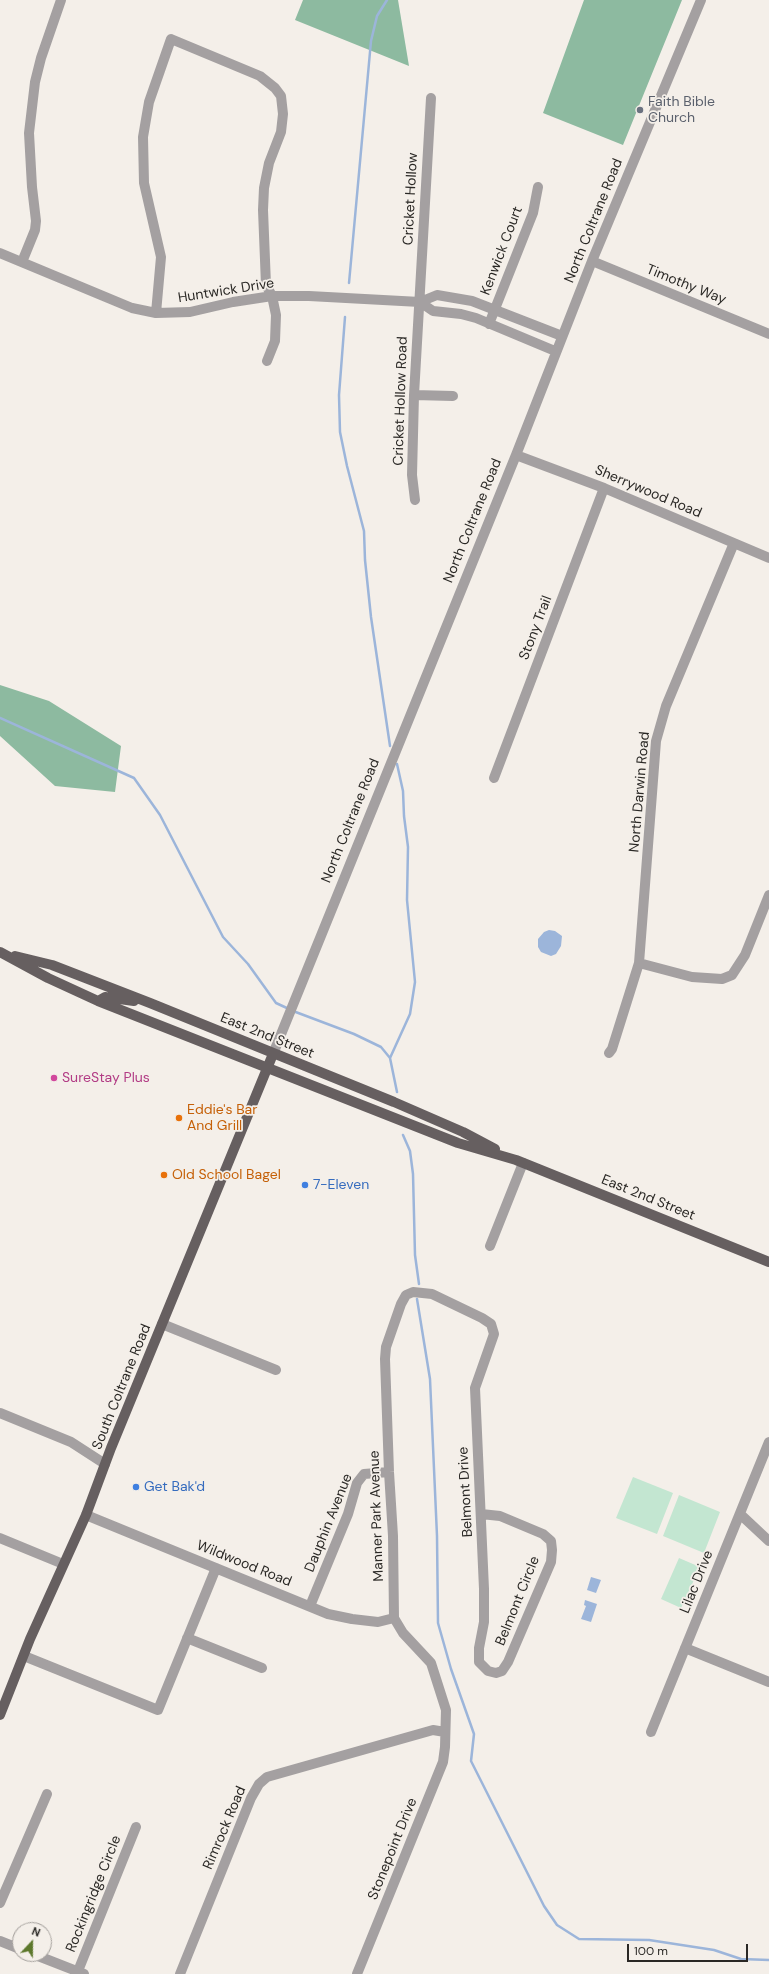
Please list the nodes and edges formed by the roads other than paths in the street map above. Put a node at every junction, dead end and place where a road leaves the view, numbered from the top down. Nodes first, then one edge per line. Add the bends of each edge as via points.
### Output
1 (61, 0) edge
2 (701, 0) edge
3 (432, 98) dead end
4 (538, 187) dead end
5 (0, 253) edge
6 (592, 261) junction
7 (22, 262) junction
8 (272, 296) junction
9 (420, 302) junction
10 (495, 310) junction
11 (156, 313) junction
12 (489, 324) junction
13 (769, 334) edge
14 (562, 336) junction
15 (555, 352) junction
16 (267, 361) dead end
17 (414, 395) junction
18 (453, 396) dead end
19 (516, 455) junction
20 (604, 488) junction
21 (415, 500) dead end
22 (734, 543) junction
23 (769, 558) edge
24 (494, 778) dead end
25 (769, 895) edge
26 (1, 952) edge
27 (639, 963) junction
28 (98, 1001) junction
29 (150, 1003) junction
30 (609, 1053) dead end
31 (273, 1054) junction
32 (267, 1068) junction
33 (519, 1162) junction
34 (490, 1246) dead end
35 (769, 1262) edge
36 (162, 1324) junction
37 (491, 1324) joint
38 (276, 1370) dead end
39 (0, 1413) edge
40 (769, 1442) edge
41 (105, 1464) junction
42 (389, 1472) junction
43 (481, 1514) junction
44 (740, 1514) junction
45 (86, 1515) junction
46 (0, 1538) edge
47 (769, 1541) edge
48 (63, 1564) junction
49 (216, 1568) junction
50 (310, 1606) junction
51 (394, 1618) junction
52 (187, 1638) junction
53 (685, 1648) junction
54 (24, 1656) junction
55 (479, 1662) joint
56 (262, 1668) dead end
57 (769, 1682) edge
58 (0, 1715) edge
59 (445, 1732) junction
60 (651, 1732) dead end
61 (47, 1794) dead end
62 (136, 1827) dead end
63 (0, 1903) edge
64 (0, 1941) edge
65 (12, 1946) edge
66 (52, 1962) edge
67 (81, 1973) edge
68 (180, 1974) edge
69 (357, 1974) edge

1 - 7 street via 35,82 29,133 36,221
2 - 6 street, North Coltrane Road
3 - 9 street, Cricket Hollow
4 - 10 street, Kenwick Court via 533,213
5 - 7 street, Huntwick Drive
6 - 13 street, Timothy Way
6 - 14 street, North Coltrane Road
7 - 11 street, Huntwick Drive via 132,308
8 - 9 street, Huntwick Drive
8 - 11 street, Huntwick Drive via 190,312
8 - 11 street via 266,285 263,210 269,163 281,132 281,96 260,76 171,39 149,102 143,137 144,183 161,257
8 - 16 street via 276,315 275,342
9 - 10 street, Huntwick Drive via 437,295 472,301
9 - 12 street, Huntwick Drive via 433,311 461,314
9 - 17 street, Cricket Hollow Road
10 - 12 street, Kenwick Court
10 - 14 street, Huntwick Drive
12 - 15 street, Huntwick Drive
14 - 15 street, North Coltrane Road
15 - 19 street, North Coltrane Road
17 - 18 street
17 - 21 street, Cricket Hollow Road via 412,475
19 - 20 street, Sherrywood Road
19 - 31 street, North Coltrane Road
20 - 22 street, Sherrywood Road
20 - 24 street, Stony Trail
22 - 23 street, Sherrywood Road
22 - 27 street, North Darwin Road via 666,706 656,741
25 - 27 street via 745,955 732,975 722,978 692,977
26 - 28 main road, East 2nd Street via 48,978
26 - 29 main road, East 2nd Street via 52,965
27 - 30 street, North Darwin Road
28 - 29 main road via 105,997
28 - 32 main road, East 2nd Street
29 - 31 main road, East 2nd Street
31 - 32 main road, South Coltrane Road
31 - 33 main road, East 2nd Street via 463,1132
32 - 33 main road, East 2nd Street via 458,1143
32 - 36 main road, South Coltrane Road
33 - 34 street
33 - 35 main road, East 2nd Street
36 - 38 street
36 - 41 main road, South Coltrane Road
37 - 42 street, Manner Park Avenue via 432,1294 413,1292 406,1295 386,1347
37 - 43 street, Belmont Drive via 493,1340 475,1388
39 - 41 street via 71,1442
40 - 44 street, Lilac Drive
41 - 45 main road, South Coltrane Road
42 - 50 street, Dauphin Avenue via 364,1474 357,1483 348,1514
42 - 51 street, Manner Park Avenue
43 - 55 street, Belmont Drive via 484,1609
43 - 55 street, Belmont Circle via 500,1516 543,1534 551,1542 552,1550 551,1562 508,1662 502,1671 496,1673 488,1671
44 - 47 street
44 - 53 street, Lilac Drive
45 - 48 main road, South Coltrane Road
45 - 49 street, Wildwood Road
46 - 48 street
48 - 54 main road, South Coltrane Road
49 - 50 street, Wildwood Road
49 - 52 street
50 - 51 street, Wildwood Road via 352,1619 378,1622
51 - 59 street via 403,1633 431,1664 446,1710
52 - 54 street via 158,1710
52 - 56 street
53 - 57 street
53 - 60 street, Lilac Drive
54 - 58 main road, South Coltrane Road
59 - 68 street, Rimrock Road via 433,1730 267,1777 251,1798
59 - 69 street, Stonepoint Drive via 443,1762
61 - 63 street
62 - 67 street, Rockingridge Circle
64 - 65 street
66 - 67 street

